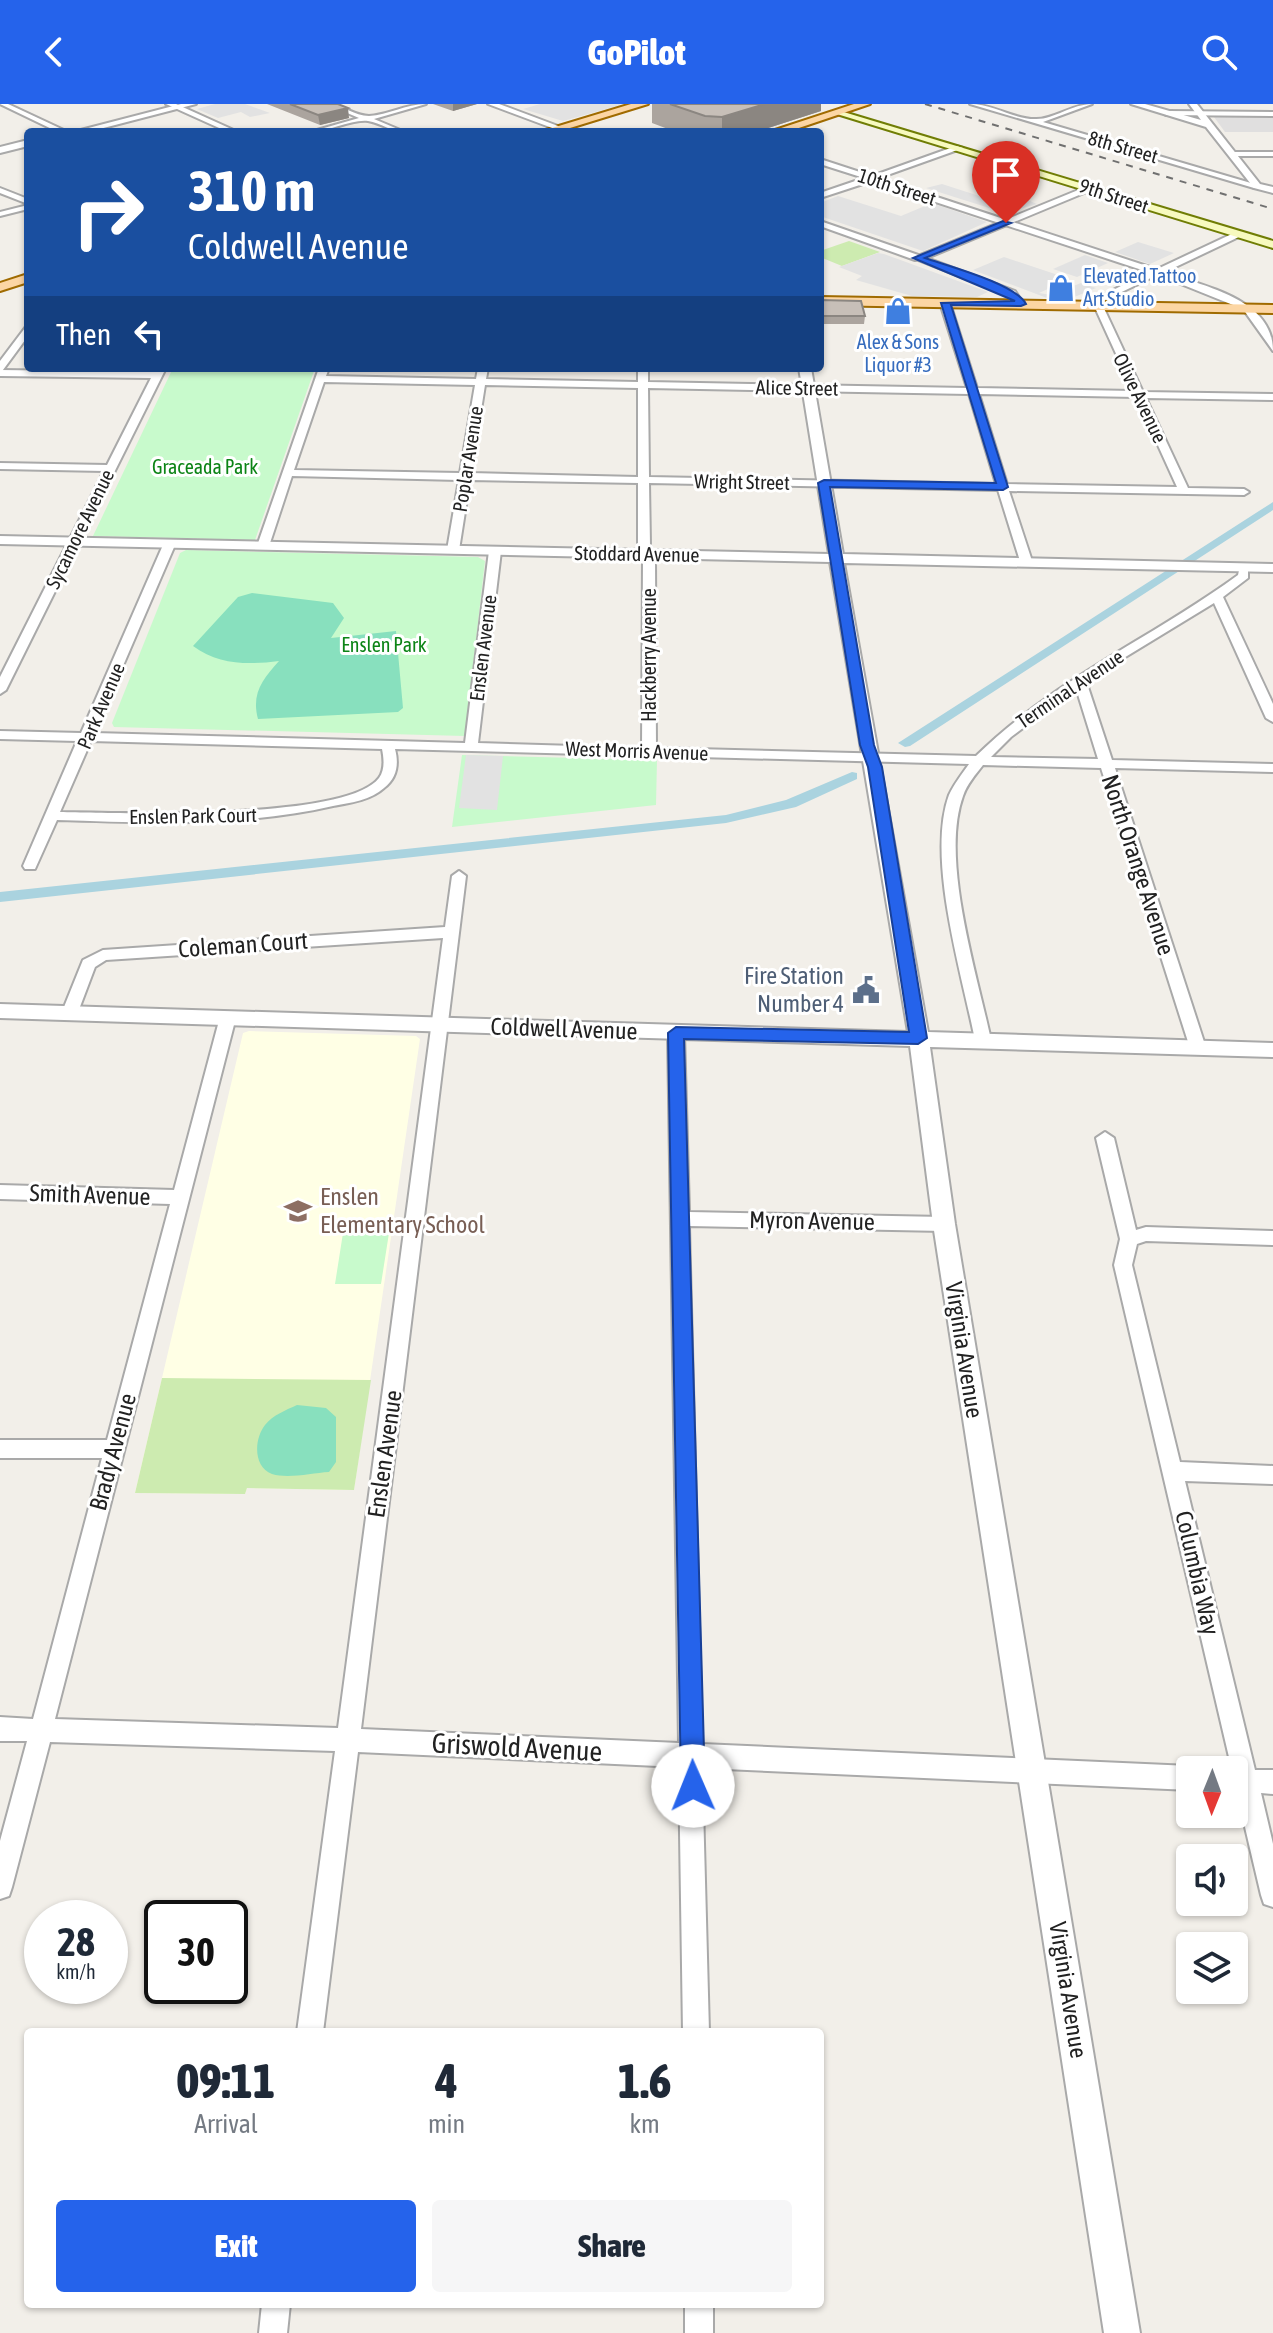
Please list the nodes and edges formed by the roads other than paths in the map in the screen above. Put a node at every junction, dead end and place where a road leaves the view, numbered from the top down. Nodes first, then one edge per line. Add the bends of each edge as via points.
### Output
1 (2, 104) edge
2 (192, 104) edge
3 (330, 104) edge
4 (422, 104) edge
5 (492, 104) edge
6 (643, 104) edge
7 (817, 104) edge
8 (865, 104) edge
9 (974, 104) edge
10 (1088, 104) edge
11 (1135, 104) edge
12 (1193, 104) edge
13 (174, 106) edge
14 (840, 112) junction
15 (1169, 113) junction
16 (1200, 113) junction
17 (1273, 114) edge
18 (366, 118) junction
19 (1035, 122) junction
20 (1211, 126) junction
21 (55, 128) edge
22 (92, 128) edge
23 (225, 128) edge
24 (329, 128) edge
25 (391, 128) edge
26 (558, 128) edge
27 (570, 128) edge
28 (788, 128) edge
29 (24, 144) edge
30 (959, 148) junction
31 (0, 150) edge
32 (1233, 154) junction
33 (1273, 154) edge
34 (824, 162) edge
35 (874, 179) junction
36 (1257, 186) junction
37 (1091, 188) junction
38 (0, 190) edge
39 (1273, 190) edge
40 (824, 195) edge
41 (24, 202) edge
42 (24, 205) edge
43 (0, 214) edge
44 (1006, 223) junction
45 (824, 224) edge
46 (1240, 234) junction
47 (1273, 245) edge
48 (918, 258) junction
49 (1156, 272) junction
50 (24, 279) edge
51 (0, 287) edge
52 (24, 288) edge
53 (1213, 292) junction
54 (824, 301) edge
55 (945, 303) junction
56 (1021, 304) junction
57 (1096, 305) junction
58 (1273, 306) edge
59 (1251, 308) junction
60 (24, 333) edge
61 (1273, 348) edge
62 (0, 371) edge
63 (24, 371) edge
64 (159, 372) edge
65 (482, 372) edge
66 (643, 372) edge
67 (322, 373) edge
68 (807, 378) edge
69 (480, 382) junction
70 (643, 385) junction
71 (973, 391) junction
72 (1138, 394) junction
73 (1273, 397) edge
74 (0, 466) edge
75 (110, 468) junction
76 (288, 473) junction
77 (465, 476) junction
78 (644, 480) junction
79 (824, 483) junction
80 (1003, 487) junction
81 (1184, 490) junction
82 (1244, 492) dead end
83 (0, 540) edge
84 (74, 541) junction
85 (169, 545) junction
86 (263, 546) junction
87 (453, 550) junction
88 (495, 551) junction
89 (647, 554) junction
90 (835, 557) junction
91 (1026, 561) junction
92 (1244, 568) junction
93 (1273, 568) edge
94 (1217, 596) junction
95 (1080, 682) junction
96 (0, 690) edge
97 (1273, 718) edge
98 (0, 735) edge
99 (88, 738) junction
100 (387, 745) junction
101 (471, 746) junction
102 (649, 751) junction
103 (871, 757) junction
104 (982, 760) junction
105 (1105, 763) junction
106 (1273, 768) edge
107 (52, 816) junction
108 (30, 866) dead end
109 (459, 876) dead end
110 (452, 932) junction
111 (0, 1011) edge
112 (70, 1012) junction
113 (228, 1017) junction
114 (442, 1025) junction
115 (676, 1033) junction
116 (918, 1038) junction
117 (983, 1040) junction
118 (1198, 1048) junction
119 (1273, 1050) edge
120 (1105, 1138) dead end
121 (0, 1192) edge
122 (179, 1197) junction
123 (681, 1219) junction
124 (944, 1224) junction
125 (1273, 1238) edge
126 (1127, 1245) junction
127 (0, 1449) edge
128 (114, 1449) junction
129 (1173, 1471) junction
130 (1273, 1475) edge
131 (0, 1729) edge
132 (40, 1731) junction
133 (347, 1740) junction
134 (692, 1755) junction
135 (1235, 1756) edge
136 (1034, 1772) junction
137 (1176, 1777) edge
138 (1248, 1781) edge
139 (1273, 1782) edge
140 (1248, 1809) edge
141 (0, 1887) edge
142 (1273, 1895) edge
143 (311, 2028) edge
144 (696, 2028) edge
145 (276, 2308) edge
146 (699, 2308) edge
147 (273, 2333) edge
148 (699, 2333) edge
149 (1122, 2333) edge

1 - 21 street
2 - 13 street
3 - 18 street
4 - 18 street
5 - 26 street
6 - 27 main road
7 - 14 main road, 9th Street
8 - 14 main road
9 - 19 street, 8th Street
10 - 19 street
11 - 15 street
12 - 16 street
13 - 22 street
13 - 23 street
14 - 28 main road
14 - 30 main road, 9th Street
15 - 16 street
15 - 20 street
16 - 17 street
16 - 20 street
18 - 24 street
18 - 25 street
19 - 36 street, 8th Street
20 - 32 street
29 - 31 street
30 - 35 street
30 - 37 main road, 9th Street
32 - 33 street
32 - 36 street
34 - 35 street, 10th Street
35 - 40 street
35 - 44 street, 10th Street
36 - 39 street, 8th Street
37 - 44 street
37 - 46 main road, 9th Street
38 - 41 street
42 - 43 street
44 - 48 street
44 - 49 street, 10th Street
45 - 48 street
46 - 47 main road, 9th Street
46 - 49 street
48 - 56 street via 1008,292
49 - 53 street, 10th Street
49 - 57 street via 1097,298
50 - 51 main road
51 - 52 main road
53 - 58 main road
53 - 59 street, 10th Street
54 - 55 main road
55 - 56 main road
55 - 71 street
56 - 57 main road
57 - 59 main road
57 - 72 street, Olive Avenue
58 - 59 main road
59 - 61 street
60 - 62 street
62 - 63 street
64 - 75 street, Sycamore Avenue
65 - 69 street, Poplar Avenue
66 - 70 street, Hackberry Avenue
67 - 69 street, Alice Street
67 - 76 street
68 - 70 street, Alice Street
68 - 71 street, Alice Street
68 - 79 street, Virginia Avenue
69 - 70 street, Alice Street
69 - 77 street, Poplar Avenue
70 - 78 street, Hackberry Avenue
71 - 72 street, Alice Street
71 - 80 street
72 - 73 street, Alice Street
72 - 81 street, Olive Avenue
74 - 75 street
75 - 84 street, Sycamore Avenue
76 - 77 street, Wright Street
76 - 86 street
77 - 78 street, Wright Street
77 - 87 street, Poplar Avenue
78 - 79 street, Wright Street
78 - 89 street, Hackberry Avenue
79 - 80 street, Wright Street
79 - 90 street, Virginia Avenue
80 - 81 street, Wright Street
80 - 91 street
81 - 82 street, Wright Street
83 - 84 street, Stoddard Avenue
84 - 85 street, Stoddard Avenue
84 - 96 street, Sycamore Avenue
85 - 86 street, Stoddard Avenue
85 - 99 street, Park Avenue
86 - 87 street, Stoddard Avenue
87 - 88 street, Stoddard Avenue
88 - 89 street, Stoddard Avenue
88 - 101 street, Enslen Avenue
89 - 90 street, Stoddard Avenue
89 - 102 street, Hackberry Avenue
90 - 91 street, Stoddard Avenue
90 - 103 street, Virginia Avenue
91 - 92 street, Stoddard Avenue
92 - 93 street, Stoddard Avenue
92 - 94 street, Terminal Avenue via 1244,576
94 - 95 street, Terminal Avenue
94 - 97 street
95 - 104 street, Terminal Avenue via 1012,727
95 - 105 street, North Orange Avenue
98 - 99 street, West Morris Avenue
99 - 100 street, West Morris Avenue
99 - 107 street, Park Avenue
100 - 101 street, West Morris Avenue
100 - 107 street, Enslen Park Court via 392,758 382,784 348,799 295,811 232,819
101 - 102 street, West Morris Avenue
102 - 103 street, West Morris Avenue
103 - 104 street, West Morris Avenue
103 - 116 street, Virginia Avenue
104 - 105 street, West Morris Avenue
104 - 117 street, Terminal Avenue via 958,788 948,853
105 - 106 street, West Morris Avenue
105 - 118 street, North Orange Avenue
107 - 108 street, Park Avenue
109 - 110 street, Enslen Avenue
110 - 112 street, Coleman Court via 103,955 88,964
110 - 114 street, Enslen Avenue
111 - 112 street, Coldwell Avenue
112 - 113 street, Coldwell Avenue
113 - 114 street, Coldwell Avenue
113 - 122 street, Brady Avenue
114 - 115 street, Coldwell Avenue
114 - 133 street, Enslen Avenue
115 - 116 street, Coldwell Avenue
115 - 123 street
116 - 117 street, Coldwell Avenue
116 - 124 street, Virginia Avenue
117 - 118 street, Coldwell Avenue
118 - 119 street, Coldwell Avenue
120 - 126 street, Columbia Way
121 - 122 street, Smith Avenue
122 - 128 street, Brady Avenue
123 - 124 street, Myron Avenue
123 - 134 street
124 - 136 street, Virginia Avenue
125 - 126 street via 1146,1234
126 - 129 street, Columbia Way via 1125,1281
127 - 128 street
128 - 132 street, Brady Avenue
129 - 130 street
129 - 135 street, Columbia Way
131 - 132 street, Griswold Avenue
132 - 133 street, Griswold Avenue
132 - 141 street, Brady Avenue
133 - 134 street, Griswold Avenue
133 - 143 street, Enslen Avenue
134 - 136 street, Griswold Avenue
134 - 144 street
136 - 137 street, Griswold Avenue
136 - 149 street, Virginia Avenue
138 - 139 street
140 - 142 street, Columbia Way
145 - 147 street
146 - 148 street

